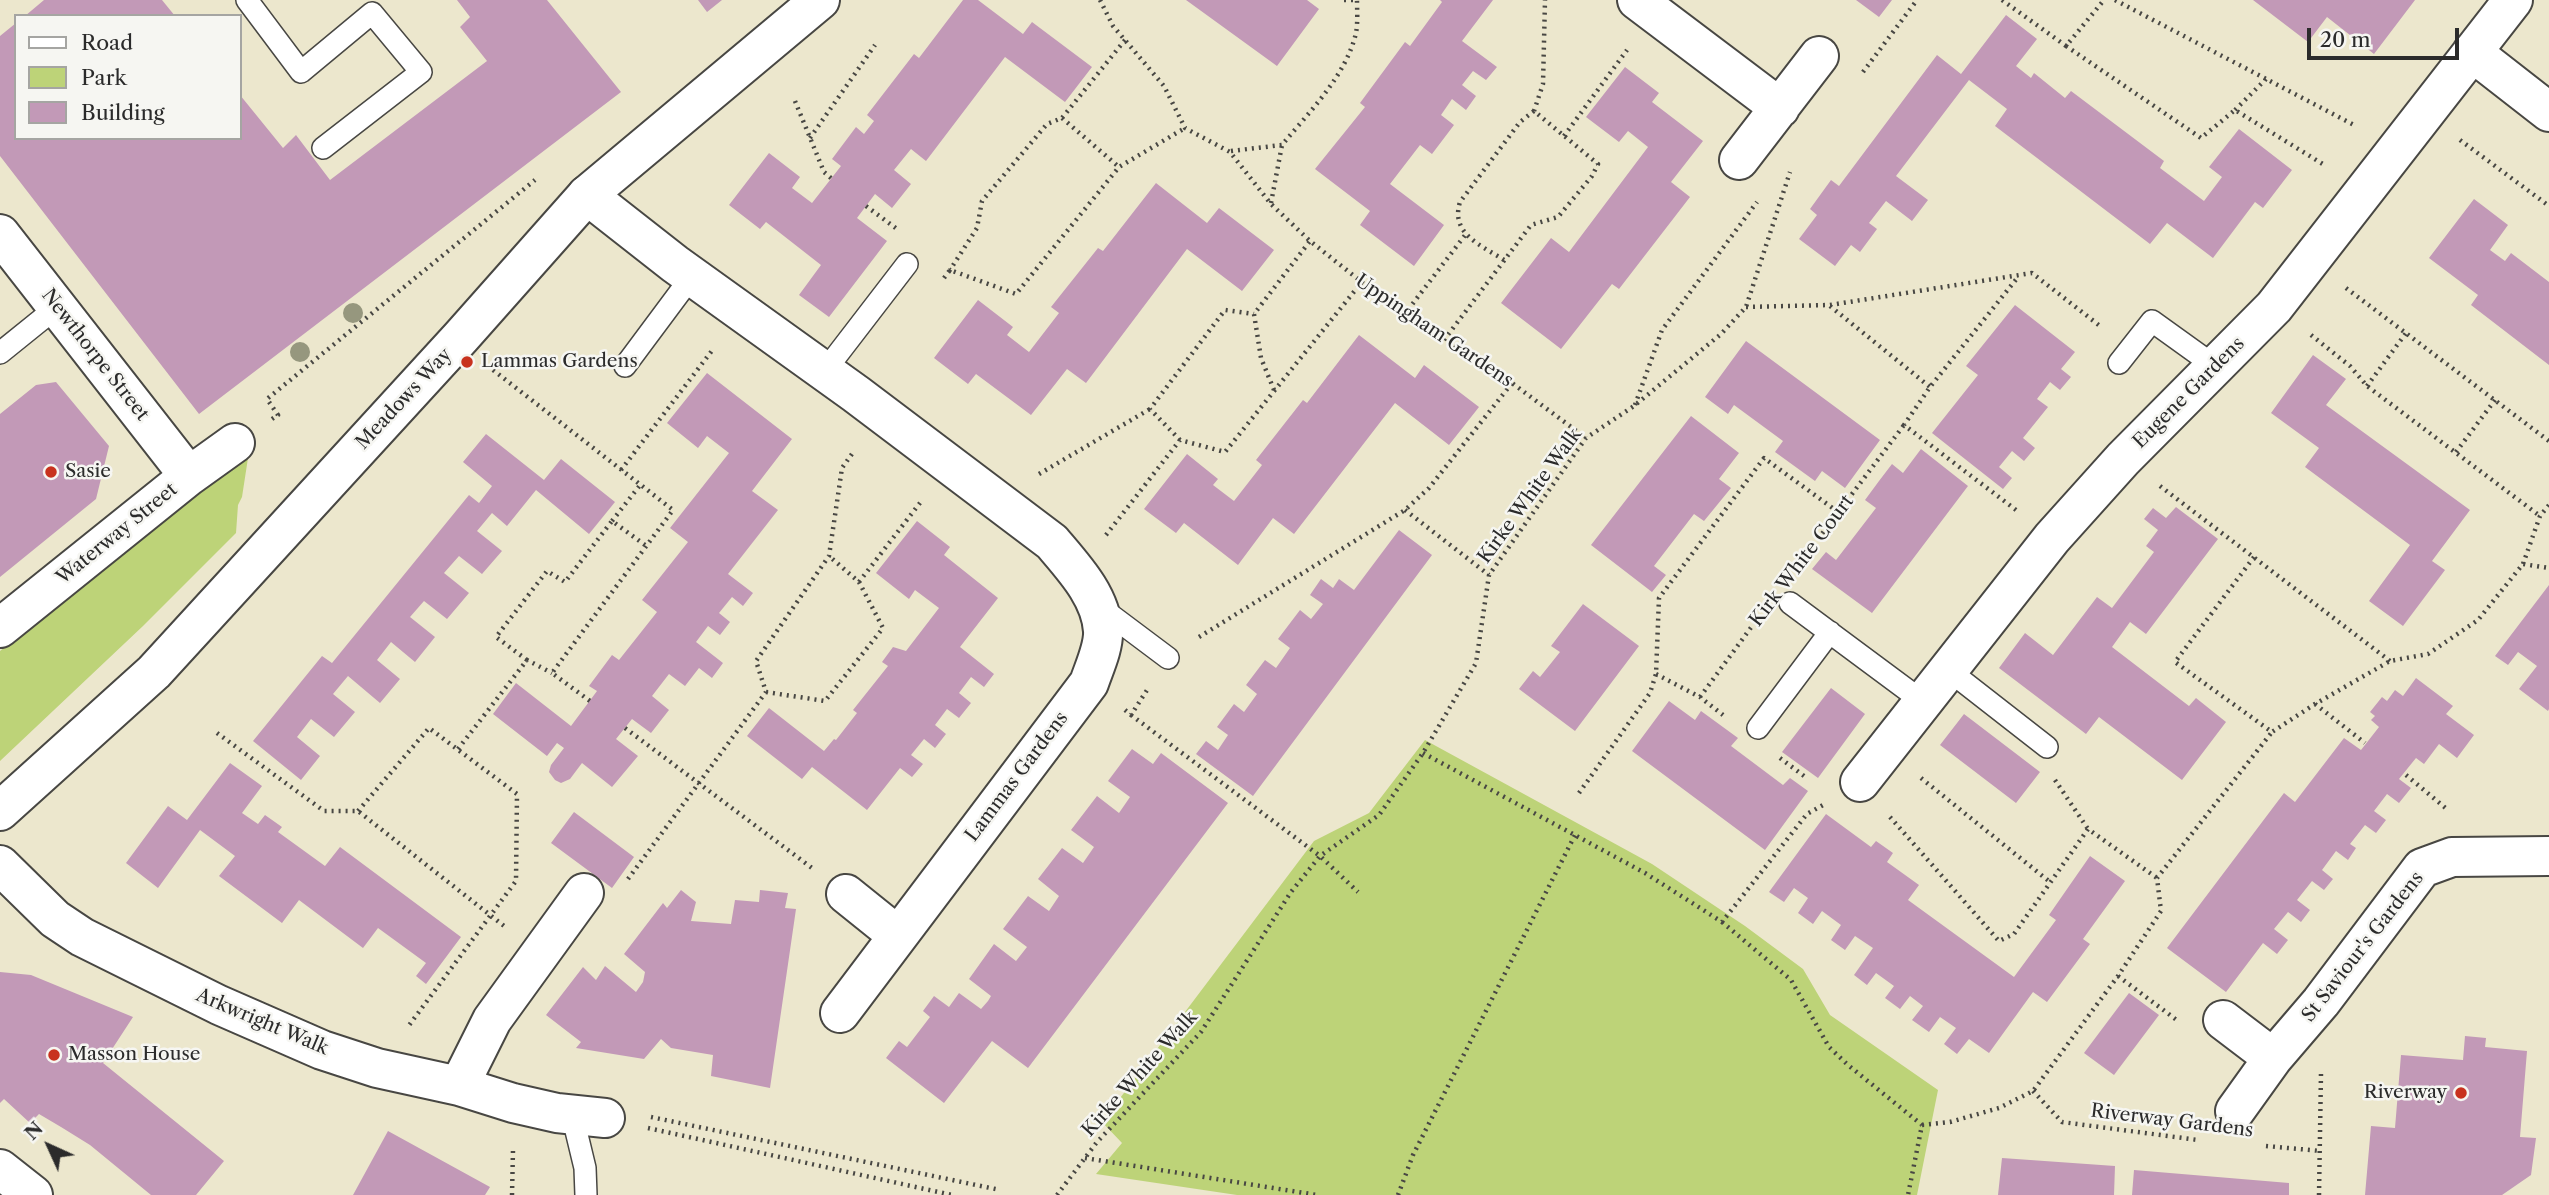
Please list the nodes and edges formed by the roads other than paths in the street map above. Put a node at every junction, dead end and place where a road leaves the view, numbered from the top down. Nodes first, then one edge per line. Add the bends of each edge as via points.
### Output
1 (247, 0) edge
2 (820, 0) edge
3 (2512, 0) edge
4 (1646, 7) edge
5 (2472, 52) junction
6 (1819, 56) dead end
7 (1780, 107) junction
8 (2549, 113) edge
9 (323, 148) dead end
10 (1739, 160) dead end
11 (587, 195) junction
12 (0, 235) edge
13 (907, 264) dead end
14 (692, 276) junction
15 (57, 307) junction
16 (0, 353) edge
17 (2124, 356) road end
18 (625, 366) dead end
19 (2216, 367) junction
20 (824, 372) junction
21 (235, 443) road end
22 (190, 476) junction
23 (1790, 603) dead end
24 (1097, 606) junction
25 (0, 628) edge
26 (1830, 632) junction
27 (1168, 658) road end
28 (1947, 669) junction
29 (1922, 701) junction
30 (1758, 728) dead end
31 (2047, 747) road end
32 (1860, 782) road end
33 (0, 811) edge
34 (2549, 856) edge
35 (0, 865) edge
36 (584, 893) road end
37 (846, 894) road end
38 (897, 935) junction
39 (840, 1013) dead end
40 (2223, 1020) road end
41 (2273, 1058) junction
42 (459, 1087) junction
43 (2235, 1111) dead end
44 (582, 1115) joint
45 (0, 1170) edge
46 (33, 1195) edge
47 (586, 1195) edge

1 - 9 lane via 302,72 372,13 421,72
2 - 11 street, Meadows Way
3 - 5 street, Eugene Gardens
4 - 7 street
5 - 8 street
5 - 19 street, Eugene Gardens via 2274,307
6 - 7 street
7 - 10 street
11 - 14 street, Lammas Gardens
11 - 33 street, Meadows Way via 154,672
12 - 15 street, Newthorpe Street
13 - 20 lane
14 - 18 lane
14 - 20 street, Lammas Gardens
15 - 16 lane
15 - 22 street, Newthorpe Street
17 - 19 lane via 2152,321
19 - 28 street, Eugene Gardens via 2052,538
20 - 24 street, Lammas Gardens via 1052,542
21 - 22 street, Waterway Street
22 - 25 street, Waterway Street
23 - 26 lane, Kirk White Court
24 - 27 lane, Lammas Gardens
24 - 38 street, Lammas Gardens via 1103,632 1089,683
26 - 29 lane, Kirk White Court
26 - 30 lane
28 - 29 street, Eugene Gardens
28 - 31 lane
29 - 32 street, Eugene Gardens
34 - 41 street, St Saviour's Gardens via 2452,857 2422,868
35 - 42 street, Arkwright Walk via 55,919 82,937 219,1005 322,1050
36 - 42 street via 492,1020
37 - 38 street
38 - 39 street, Lammas Gardens
40 - 41 street
41 - 43 street, St Saviour's Gardens
42 - 44 street, Arkwright Walk
44 - 47 lane
45 - 46 street

